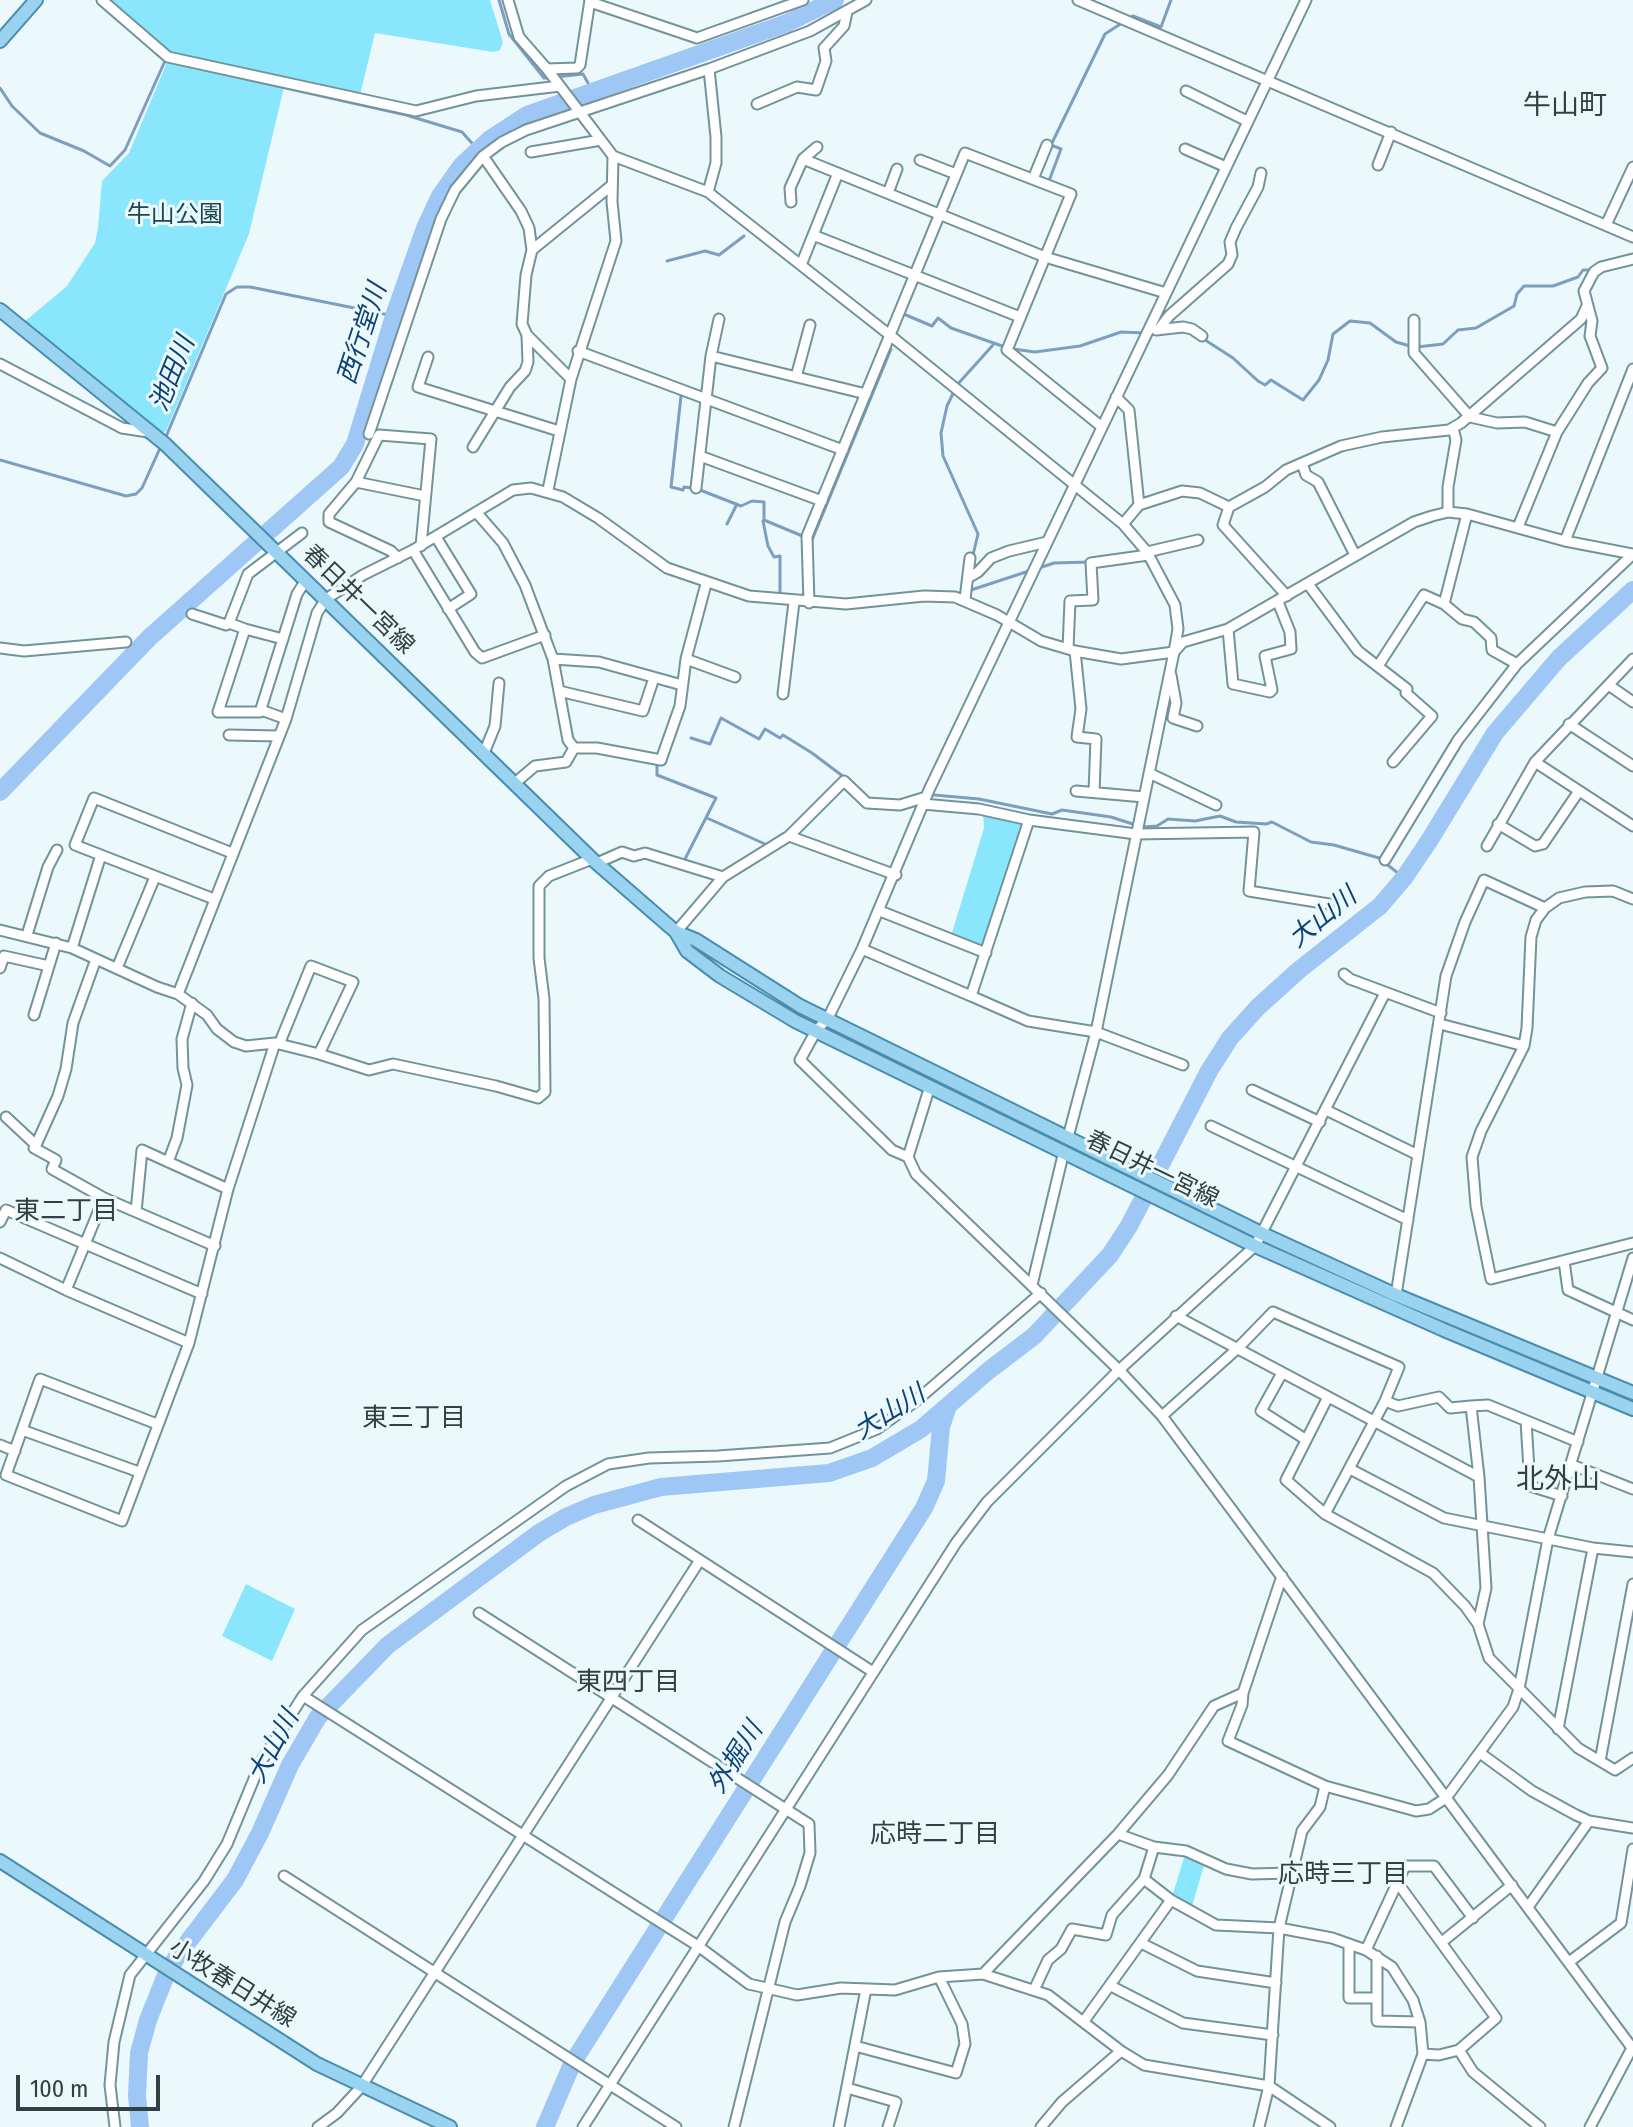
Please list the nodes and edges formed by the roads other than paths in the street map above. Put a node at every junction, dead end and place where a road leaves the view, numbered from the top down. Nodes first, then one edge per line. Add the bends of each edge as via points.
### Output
1 (36, 0) edge
2 (102, 0) edge
3 (508, 0) edge
4 (803, 0) edge
5 (866, 0) edge
6 (1078, 0) edge
7 (1306, 0) edge
8 (590, 1) edge
9 (847, 12) junction
10 (0, 41) edge
11 (547, 69) junction
12 (709, 69) junction
13 (1267, 79) junction
14 (560, 86) junction
15 (1186, 91) dead end
16 (757, 104) dead end
17 (580, 112) junction
18 (1247, 121) junction
19 (1391, 132) junction
20 (601, 140) junction
21 (1047, 145) dead end
22 (817, 147) dead end
23 (1185, 149) dead end
24 (531, 152) dead end
25 (483, 156) junction
26 (613, 156) junction
27 (803, 159) junction
28 (920, 160) dead end
29 (1378, 165) dead end
30 (1226, 167) junction
31 (1633, 167) edge
32 (897, 169) dead end
33 (838, 173) junction
34 (1261, 173) dead end
35 (956, 174) junction
36 (1033, 179) junction
37 (612, 185) junction
38 (708, 192) junction
39 (888, 193) junction
40 (791, 202) dead end
41 (940, 214) junction
42 (1606, 225) junction
43 (813, 235) junction
44 (1633, 237) edge
45 (532, 250) junction
46 (1045, 257) junction
47 (1633, 259) edge
48 (801, 265) junction
49 (914, 276) junction
50 (1166, 293) junction
51 (1587, 306) junction
52 (0, 310) edge
53 (1020, 317) junction
54 (719, 319) dead end
55 (1414, 320) dead end
56 (810, 325) dead end
57 (1154, 329) junction
58 (527, 335) junction
59 (891, 336) junction
60 (1202, 336) dead end
61 (578, 351) junction
62 (711, 356) junction
63 (428, 357) dead end
64 (0, 364) edge
65 (1633, 369) edge
66 (796, 377) junction
67 (571, 379) junction
68 (866, 394) junction
69 (1116, 397) junction
70 (706, 399) junction
71 (495, 411) junction
72 (1470, 417) junction
73 (1102, 427) junction
74 (1453, 428) junction
75 (559, 431) junction
76 (1557, 432) junction
77 (369, 434) dead end
78 (157, 438) junction
79 (473, 447) dead end
80 (843, 450) junction
81 (700, 456) junction
82 (1302, 463) junction
83 (356, 482) junction
84 (1075, 483) junction
85 (696, 488) dead end
86 (548, 490) junction
87 (425, 496) junction
88 (822, 501) junction
89 (1139, 505) junction
90 (1229, 507) junction
91 (1448, 512) junction
92 (477, 513) junction
93 (1467, 514) junction
94 (1123, 524) junction
95 (1518, 527) junction
96 (302, 533) dead end
97 (436, 537) junction
98 (1198, 540) dead end
99 (1565, 541) junction
100 (1047, 542) junction
101 (417, 548) junction
102 (276, 551) junction
103 (1148, 554) junction
104 (1633, 554) edge
105 (1355, 555) junction
106 (398, 558) junction
107 (970, 558) dead end
108 (968, 578) junction
109 (306, 580) junction
110 (706, 584) junction
111 (1308, 584) junction
112 (1287, 596) junction
113 (326, 599) junction
114 (965, 599) junction
115 (794, 602) junction
116 (1278, 602) junction
117 (809, 603) junction
118 (1444, 604) junction
119 (448, 609) junction
120 (192, 614) dead end
121 (229, 623) junction
122 (1009, 623) junction
123 (245, 629) junction
124 (1228, 629) junction
125 (545, 635) junction
126 (283, 639) junction
127 (126, 642) dead end
128 (0, 648) edge
129 (1072, 650) junction
130 (1174, 652) junction
131 (553, 659) junction
132 (686, 659) junction
133 (1633, 659) edge
134 (1517, 664) junction
135 (1378, 666) junction
136 (1170, 671) junction
137 (735, 677) dead end
138 (654, 678) junction
139 (499, 683) dead end
140 (682, 685) junction
141 (1610, 686) junction
142 (559, 691) junction
143 (783, 694) dead end
144 (1633, 702) edge
145 (261, 710) junction
146 (286, 719) junction
147 (1569, 724) junction
148 (1197, 726) dead end
149 (229, 735) dead end
150 (279, 736) junction
151 (574, 748) junction
152 (484, 753) junction
153 (1393, 762) dead end
154 (1535, 762) junction
155 (1633, 766) edge
156 (1149, 773) junction
157 (515, 783) junction
158 (1076, 791) dead end
159 (1579, 791) junction
160 (1094, 792) junction
161 (1144, 797) junction
162 (924, 801) junction
163 (1216, 805) dead end
164 (1029, 820) junction
165 (1498, 824) junction
166 (1633, 826) edge
167 (1136, 834) junction
168 (789, 836) junction
169 (1487, 846) dead end
170 (57, 850) dead end
171 (232, 853) junction
172 (101, 855) junction
173 (1385, 860) dead end
174 (595, 861) junction
175 (896, 875) junction
176 (155, 877) junction
177 (723, 877) junction
178 (214, 899) junction
179 (1633, 899) edge
180 (1329, 904) dead end
181 (1545, 908) junction
182 (880, 911) junction
183 (0, 930) edge
184 (676, 932) junction
185 (27, 935) junction
186 (56, 943) junction
187 (72, 948) junction
188 (862, 949) junction
189 (986, 953) junction
190 (96, 959) junction
191 (49, 966) junction
192 (0, 968) edge
193 (117, 968) junction
194 (1344, 974) dead end
195 (1385, 993) junction
196 (178, 994) junction
197 (971, 996) junction
198 (192, 1003) junction
199 (1441, 1013) junction
200 (34, 1015) dead end
201 (828, 1018) junction
202 (1440, 1024) junction
203 (816, 1031) junction
204 (1096, 1032) junction
205 (278, 1043) junction
206 (1524, 1046) junction
207 (319, 1054) junction
208 (1183, 1065) dead end
209 (930, 1086) junction
210 (1252, 1090) dead end
211 (1326, 1110) junction
212 (6, 1117) dead end
213 (1320, 1122) junction
214 (1211, 1126) dead end
215 (1068, 1137) junction
216 (36, 1145) junction
217 (1064, 1151) junction
218 (1418, 1155) junction
219 (908, 1157) junction
220 (168, 1162) junction
221 (1297, 1167) junction
222 (228, 1189) junction
223 (104, 1198) junction
224 (136, 1212) junction
225 (1408, 1220) junction
226 (0, 1222) edge
227 (1263, 1234) junction
228 (84, 1243) junction
229 (1633, 1243) edge
230 (215, 1246) junction
231 (1255, 1246) junction
232 (0, 1258) edge
233 (1633, 1258) edge
234 (1564, 1261) junction
235 (1631, 1272) edge
236 (1032, 1285) junction
237 (66, 1290) junction
238 (202, 1294) junction
239 (1396, 1295) junction
240 (1043, 1296) junction
241 (1617, 1313) junction
242 (1176, 1316) junction
243 (1633, 1320) edge
244 (189, 1343) junction
245 (1237, 1349) junction
246 (1119, 1370) junction
247 (1282, 1373) junction
248 (1597, 1378) junction
249 (1592, 1392) junction
250 (1633, 1393) edge
251 (1328, 1397) junction
252 (1385, 1401) junction
253 (1471, 1406) junction
254 (1633, 1409) edge
255 (1162, 1416) junction
256 (1375, 1421) junction
257 (1526, 1421) junction
258 (157, 1424) junction
259 (22, 1430) junction
260 (1305, 1439) junction
261 (1578, 1442) junction
262 (0, 1445) edge
263 (15, 1451) junction
264 (1572, 1465) junction
265 (1350, 1469) junction
266 (139, 1472) junction
267 (3, 1475) edge
268 (1479, 1477) junction
269 (1633, 1489) edge
270 (1562, 1496) junction
271 (1325, 1514) junction
272 (638, 1520) dead end
273 (1481, 1526) junction
274 (1548, 1539) junction
275 (1593, 1548) junction
276 (1633, 1552) edge
277 (700, 1560) junction
278 (1282, 1576) junction
279 (1633, 1584) edge
280 (479, 1613) dead end
281 (1478, 1624) junction
282 (873, 1672) junction
283 (1519, 1689) junction
284 (1243, 1693) junction
285 (303, 1696) junction
286 (611, 1697) junction
287 (1558, 1729) junction
288 (1480, 1753) junction
289 (1633, 1758) edge
290 (1600, 1761) junction
291 (1325, 1786) junction
292 (1446, 1798) junction
293 (784, 1809) junction
294 (1589, 1821) junction
295 (1633, 1828) edge
296 (522, 1834) junction
297 (1118, 1834) junction
298 (1154, 1847) junction
299 (1633, 1849) edge
300 (0, 1861) edge
301 (1290, 1873) junction
302 (284, 1876) dead end
303 (1144, 1879) junction
304 (1397, 1882) junction
305 (1631, 1884) edge
306 (1512, 1885) junction
307 (1171, 1900) junction
308 (1528, 1907) junction
309 (1473, 1918) junction
310 (1279, 1928) junction
311 (1442, 1942) junction
312 (1141, 1943) junction
313 (1349, 1944) junction
314 (698, 1946) junction
315 (1366, 1950) junction
316 (146, 1955) junction
317 (1377, 1956) junction
318 (1569, 1962) junction
319 (434, 1974) junction
320 (983, 1974) junction
321 (939, 1977) junction
322 (1276, 1983) junction
323 (1111, 1986) junction
324 (866, 1989) junction
325 (769, 1990) junction
326 (1034, 1990) junction
327 (1377, 1998) junction
328 (1084, 2021) junction
329 (1420, 2022) junction
330 (1273, 2035) junction
331 (855, 2046) junction
332 (1633, 2048) edge
333 (1459, 2050) junction
334 (1121, 2051) junction
335 (1423, 2054) junction
336 (610, 2085) junction
337 (1269, 2086) junction
338 (361, 2087) junction
339 (847, 2088) junction
340 (115, 2127) edge
341 (318, 2127) edge
342 (450, 2127) edge
343 (583, 2127) edge
344 (676, 2127) edge
345 (734, 2127) edge
346 (839, 2127) edge
347 (888, 2127) edge
348 (1041, 2127) edge
349 (1259, 2127) edge
350 (1330, 2127) edge
351 (1396, 2127) edge
352 (1540, 2127) edge
353 (1590, 2127) edge

1 - 10 main road
2 - 14 street via 168,57 416,111 476,96
3 - 11 street via 514,29
4 - 8 street via 697,38
5 - 9 street
6 - 13 street
7 - 13 street
8 - 11 street via 580,65
9 - 12 street
9 - 16 street via 844,26 824,48 826,61 816,90 797,87
11 - 14 street
12 - 17 street
12 - 38 street via 716,163
13 - 18 street
13 - 19 street
14 - 17 street
15 - 18 street
17 - 20 street
17 - 25 street via 526,130
18 - 30 street
19 - 29 street
19 - 42 street
20 - 24 street
20 - 26 street
21 - 36 street
22 - 27 street
23 - 30 street
25 - 45 street via 521,211
25 - 77 street via 455,190 441,219
26 - 37 street
26 - 38 street
27 - 33 street
27 - 40 street via 790,188
28 - 35 street
30 - 50 street
31 - 42 street
32 - 39 street
33 - 39 street
33 - 43 street
34 - 57 street via 1230,242 1228,264
35 - 36 street via 965,153
35 - 41 street
36 - 46 street via 1071,194
37 - 45 street
37 - 61 street via 616,241
38 - 48 street
39 - 41 street
41 - 46 street
41 - 49 street
42 - 44 street
43 - 48 street
43 - 49 street
45 - 58 street via 523,304
46 - 50 street
46 - 53 street
47 - 51 street via 1594,272 1584,291
48 - 59 street
49 - 53 street
49 - 59 street
50 - 57 street
51 - 72 street via 1581,319
51 - 76 street via 1590,336 1602,368
52 - 78 main road, 春日井一宮線
53 - 73 street via 1007,350
54 - 62 street
55 - 72 street via 1414,353
56 - 66 street
57 - 60 street via 1183,327
57 - 69 street
58 - 67 street
58 - 71 street via 525,371
59 - 68 street
59 - 84 street
61 - 67 street
61 - 70 street
62 - 66 street
62 - 70 street
63 - 71 street via 418,387
64 - 78 street via 122,428
65 - 99 street
66 - 68 street
67 - 75 street
68 - 80 street
69 - 73 street
69 - 89 street via 1129,410
70 - 80 street
70 - 81 street
71 - 75 street
71 - 79 street
72 - 74 street
72 - 76 street via 1525,422
73 - 84 street
74 - 82 street via 1341,446
74 - 91 street
75 - 86 street
76 - 95 street
78 - 102 main road, 春日井一宮線
80 - 88 street
81 - 85 street
81 - 88 street
82 - 90 street
82 - 105 street via 1306,475 1318,482
83 - 87 street
83 - 87 street via 379,435 431,439
83 - 106 street via 329,514 329,522
84 - 94 street
84 - 100 street
86 - 92 street via 513,490
86 - 110 street via 667,568
87 - 101 street
88 - 117 street via 807,536
89 - 90 street via 1191,491
89 - 94 street
90 - 112 street via 1223,525
91 - 93 street
91 - 105 street via 1414,522
92 - 97 street
92 - 125 street via 503,543
93 - 95 street
93 - 118 street
94 - 103 street
95 - 99 street
96 - 102 street
97 - 101 street
97 - 119 street via 471,594
98 - 103 street
99 - 104 street
100 - 108 street via 991,558
100 - 122 street
101 - 106 street
101 - 119 street
102 - 109 main road, 春日井一宮線
102 - 121 street via 248,574
103 - 129 street via 1091,563 1093,600 1070,601
103 - 130 street via 1175,605
104 - 134 street
105 - 111 street
106 - 113 street
107 - 108 street
108 - 114 street
109 - 113 main road, 春日井一宮線
109 - 126 street
110 - 115 street
110 - 132 street
111 - 112 street
111 - 135 street via 1358,651
112 - 116 street
113 - 146 street via 317,613
113 - 152 main road, 春日井一宮線
114 - 117 street via 924,596
114 - 122 street
115 - 117 street
115 - 143 street
116 - 124 street
116 - 124 street via 1291,649 1265,656 1270,692 1233,684
118 - 134 street via 1474,622 1491,638 1492,650
118 - 135 street via 1424,595
119 - 125 street via 482,658
120 - 121 street
121 - 123 street
122 - 129 street
122 - 162 street
123 - 126 street
123 - 145 street via 218,712
124 - 130 street via 1183,642
125 - 131 street
126 - 145 street
127 - 128 street via 24,651
129 - 130 street via 1121,659
129 - 160 street via 1081,709 1077,737 1096,739
130 - 136 street
131 - 138 street via 599,662
131 - 142 street
132 - 137 street
132 - 140 street
133 - 141 street
134 - 173 street via 1458,740
135 - 153 street via 1432,716
136 - 148 street via 1173,718
136 - 156 street
138 - 140 street
138 - 142 street via 643,711
139 - 152 street via 495,726
140 - 151 street via 661,760
141 - 144 street
141 - 147 street
142 - 151 street
145 - 146 street
146 - 150 street
147 - 154 street
147 - 155 street
149 - 150 street
150 - 171 street
151 - 157 street via 566,762 535,766
152 - 157 main road, 春日井一宮線
154 - 159 street
154 - 165 street
156 - 161 street
156 - 163 street
157 - 174 main road, 春日井一宮線
158 - 160 street
159 - 165 street via 1543,844 1535,846
159 - 166 street
160 - 161 street
161 - 167 street
162 - 164 street
162 - 168 street via 867,803 844,781
162 - 175 street
164 - 167 street
164 - 189 street
165 - 169 street
167 - 180 street via 1254,832 1249,891
167 - 204 street
168 - 175 street
168 - 177 street
170 - 185 street
171 - 172 street via 94,798 75,845
171 - 178 street
172 - 176 street
172 - 187 street
174 - 177 street via 622,852 645,853
174 - 184 main road, 春日井一宮線
174 - 207 street via 549,876 539,886 545,1092 538,1098 393,1064 369,1070
175 - 182 street
176 - 178 street
176 - 193 street
177 - 184 street
178 - 196 street
179 - 181 street via 1613,891 1585,892 1559,898
181 - 199 street via 1484,880 1446,976
181 - 206 street via 1531,937
182 - 188 street
182 - 189 street
183 - 185 street
184 - 201 main road, 春日井一宮線
184 - 203 main road, 春日井一宮線 via 687,951 720,976
185 - 186 street
186 - 187 street
186 - 191 street
187 - 190 street
188 - 197 street
188 - 201 street
189 - 197 street
190 - 193 street
190 - 216 street via 73,1023 58,1096
191 - 192 street via 4,956
191 - 200 street
193 - 196 street
194 - 195 street
195 - 199 street
195 - 211 street
196 - 198 street
197 - 204 street via 1028,1021
198 - 205 street via 234,1042
198 - 220 street via 182,1039 187,1085
199 - 202 street
201 - 203 street
201 - 215 main road, 春日井一宮線
202 - 206 street
202 - 218 street
203 - 209 main road, 春日井一宮線
203 - 219 street via 800,1060 892,1150
204 - 208 street
204 - 215 street
205 - 207 street
205 - 207 street via 311,966 353,982
205 - 222 street
206 - 234 street via 1472,1157 1476,1206 1491,1279
209 - 217 main road, 春日井一宮線
209 - 219 street
210 - 213 street
211 - 213 street
211 - 218 street
212 - 216 street
213 - 221 street
214 - 221 street
215 - 227 main road, 春日井一宮線
216 - 223 street via 56,1160 52,1169
217 - 231 main road, 春日井一宮線
217 - 236 street
218 - 225 street
219 - 236 street via 916,1174
220 - 222 street
220 - 224 street via 142,1150
221 - 225 street
221 - 227 street
222 - 230 street
223 - 224 street
223 - 228 street
224 - 230 street
225 - 239 street
226 - 228 street via 6,1210
227 - 231 street
227 - 239 main road, 春日井一宮線
228 - 237 street
228 - 238 street
229 - 234 street
230 - 238 street
231 - 242 street
231 - 249 main road, 春日井一宮線
232 - 237 street
233 - 235 street
234 - 241 street via 1568,1290
235 - 241 street
236 - 240 street
237 - 244 street
238 - 244 street
239 - 248 main road, 春日井一宮線
240 - 246 street
240 - 285 street via 877,1429 830,1448 649,1458 608,1464 566,1486 362,1630
241 - 243 street
241 - 248 street
242 - 245 street
242 - 246 street
244 - 258 street
245 - 247 street
245 - 252 street via 1273,1312 1399,1367
245 - 255 street
246 - 255 street
246 - 282 street via 987,1502
247 - 251 street
247 - 260 street via 1261,1411
248 - 249 street
248 - 250 main road, 春日井一宮線
249 - 254 main road, 春日井一宮線
249 - 261 street
251 - 256 street
251 - 260 street
252 - 253 street via 1398,1406 1439,1397 1450,1408
252 - 256 street
253 - 257 street via 1488,1405
253 - 268 street
255 - 278 street
256 - 265 street
256 - 268 street
257 - 261 street
257 - 270 street via 1530,1486
258 - 259 street via 40,1379
258 - 266 street
259 - 263 street
259 - 266 street
260 - 271 street via 1286,1480
261 - 264 street
262 - 263 street
263 - 267 street
264 - 269 street
264 - 270 street
265 - 271 street
265 - 273 street via 1444,1518
266 - 267 street via 122,1521
268 - 273 street
270 - 274 street
271 - 281 street via 1433,1573
272 - 277 street
273 - 274 street
273 - 281 street via 1486,1588
274 - 275 street
274 - 283 street
275 - 276 street
275 - 287 street
277 - 282 street
277 - 286 street
278 - 284 street
278 - 292 street
279 - 290 street
280 - 286 street
281 - 283 street via 1489,1658
282 - 293 street
283 - 287 street
283 - 288 street via 1513,1707
284 - 291 street via 1228,1741
284 - 297 street via 1214,1706 1168,1775
285 - 296 street
285 - 316 street via 261,1762 227,1844
286 - 293 street
286 - 296 street
287 - 290 street
288 - 292 street
288 - 294 street via 1532,1791
289 - 290 street via 1615,1770
291 - 292 street via 1416,1811
291 - 301 street via 1320,1807 1302,1831
292 - 306 street
293 - 314 street
293 - 325 street via 809,1824 810,1853 785,1922
294 - 295 street
294 - 308 street
296 - 314 street
296 - 319 street
297 - 298 street
297 - 320 street
298 - 301 street via 1186,1851 1252,1874
298 - 303 street
299 - 305 street
300 - 316 main road, 小牧春日井線
301 - 310 street
302 - 319 street
303 - 307 street
303 - 326 street via 1112,1915 1106,1935 1072,1929
304 - 309 street via 1405,1866 1434,1866
304 - 311 street
304 - 315 street
305 - 318 street via 1621,1923
306 - 308 street
306 - 309 street
307 - 310 street via 1216,1925
307 - 312 street
308 - 318 street
309 - 311 street
310 - 313 street
310 - 322 street
311 - 333 street via 1496,2018
312 - 322 street via 1197,1971
312 - 323 street
313 - 315 street
313 - 327 street via 1349,1998
314 - 325 street via 749,1984
314 - 336 street
315 - 317 street
316 - 338 main road, 小牧春日井線
316 - 340 street via 130,1975 117,2021 110,2085
317 - 327 street
317 - 329 street via 1404,1982
318 - 332 street
319 - 336 street
319 - 338 street
320 - 321 street
320 - 326 street
321 - 324 street via 895,1990
321 - 331 street via 962,2024 965,2044 956,2073
322 - 330 street
323 - 328 street
323 - 330 street via 1183,2023
324 - 325 street via 797,1995
324 - 331 street
325 - 345 street
326 - 328 street
327 - 329 street via 1377,2021
328 - 334 street
329 - 335 street
330 - 337 street
331 - 339 street
332 - 353 street
333 - 335 street
333 - 352 street via 1473,2072
334 - 337 street via 1144,2065
334 - 348 street
335 - 351 street
336 - 343 street
336 - 344 street
337 - 349 street
337 - 350 street
338 - 341 street
338 - 342 main road, 小牧春日井線
339 - 346 street
339 - 347 street via 896,2102

